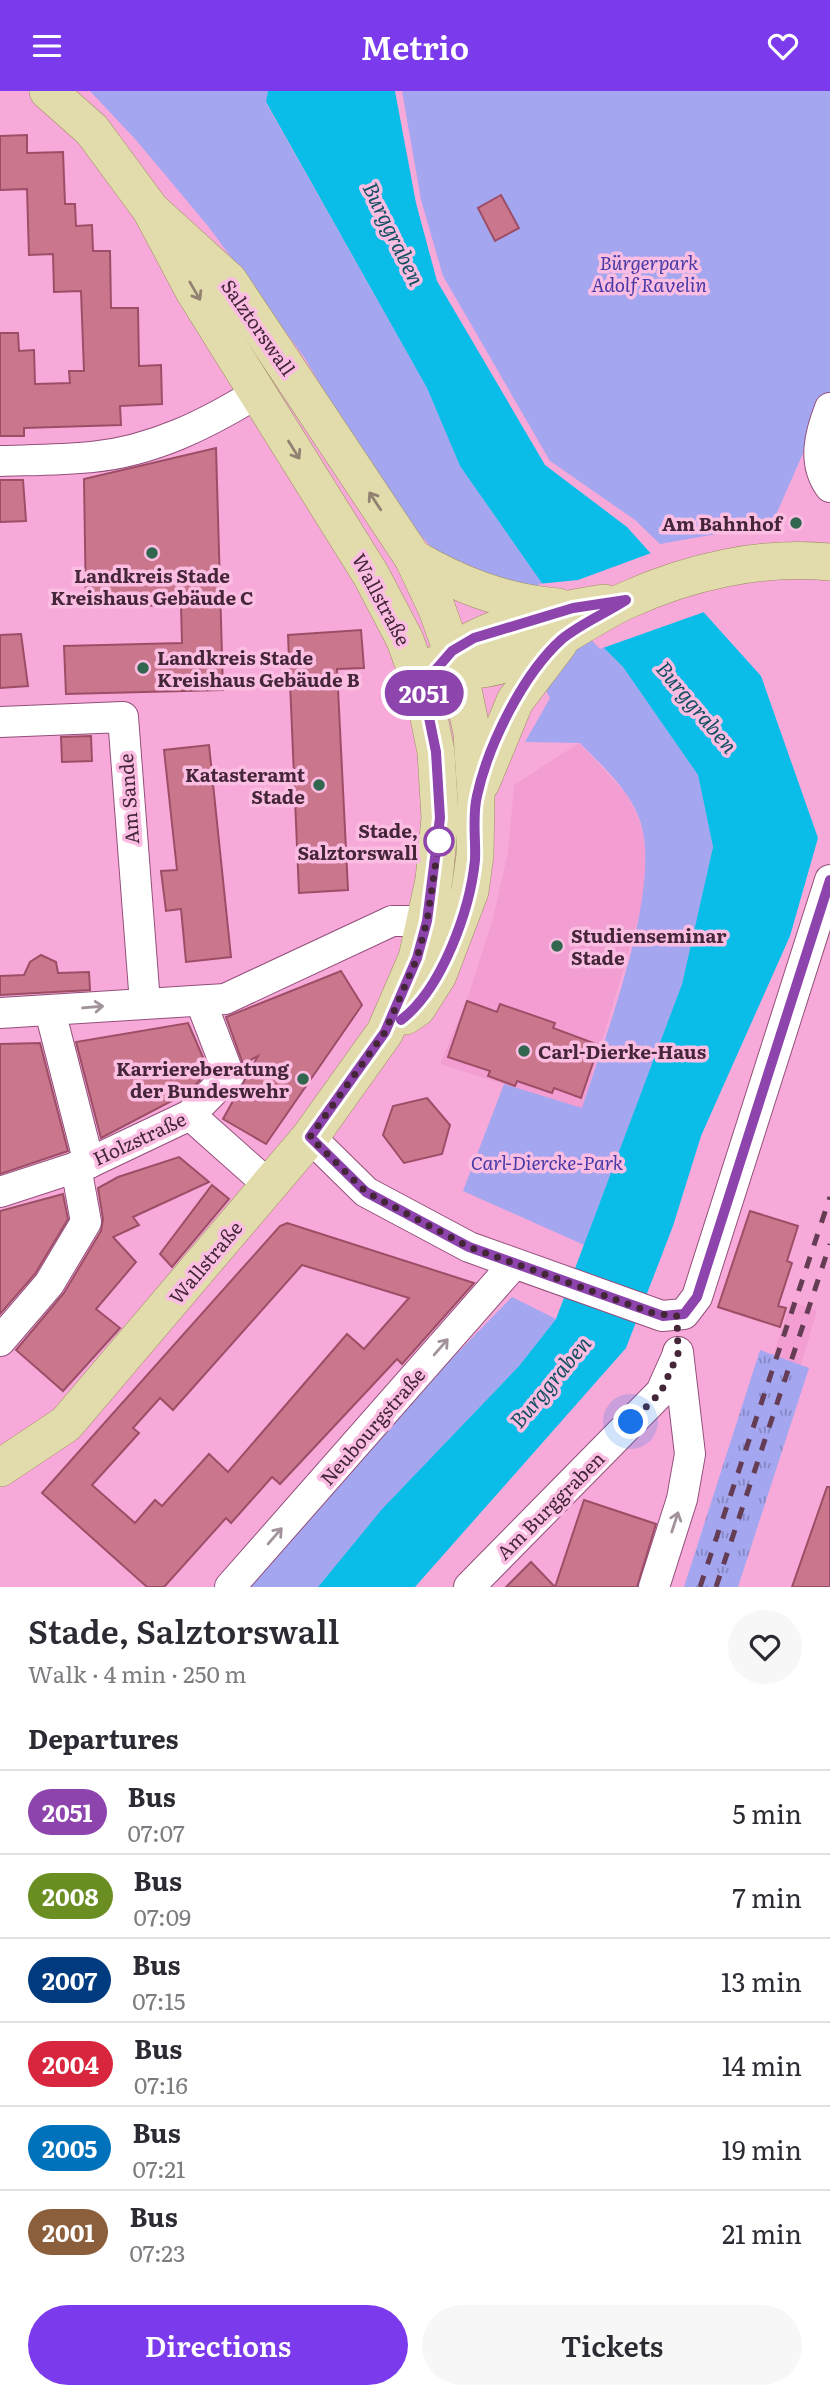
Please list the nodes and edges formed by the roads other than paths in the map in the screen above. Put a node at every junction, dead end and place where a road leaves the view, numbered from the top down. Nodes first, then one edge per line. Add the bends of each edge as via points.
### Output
1 (48, 91) edge
2 (150, 210) junction
3 (290, 373) junction
4 (257, 393) junction
5 (830, 408) edge
6 (0, 461) edge
7 (830, 487) edge
8 (413, 558) junction
9 (830, 562) edge
10 (568, 623) junction
11 (443, 670) junction
12 (0, 722) edge
13 (476, 797) junction
14 (830, 880) edge
15 (427, 921) junction
16 (201, 1002) junction
17 (145, 1003) junction
18 (50, 1011) junction
19 (0, 1013) edge
20 (385, 1032) junction
21 (190, 1115) junction
22 (310, 1137) junction
23 (82, 1165) junction
24 (270, 1186) junction
25 (0, 1192) edge
26 (514, 1264) junction
27 (665, 1314) junction
28 (5, 1350) edge
29 (678, 1354) junction
30 (0, 1468) edge
31 (230, 1587) edge
32 (469, 1587) edge
33 (654, 1587) edge

1 - 2 main road, Salztorswall via 92,130
2 - 3 main road, Salztorswall via 229,281
2 -> 4 main road, Wallstraße
3 - 4 main road
8 -> 3 main road, Salztorswall
4 - 6 street via 217,417 151,445 93,457
4 -> 11 main road, Wallstraße via 371,575 405,641
5 - 7 street via 818,459
8 - 10 main road via 475,590
8 - 11 main road, Wallstraße
9 - 10 main road via 792,560 720,570
10 - 11 main road
10 - 13 main road via 515,702
11 - 13 main road, Wallstraße via 472,733
11 - 15 main road, Wallstraße via 436,752 439,839
12 - 17 street, Am Sande via 123,717
13 - 20 main road, Wallstraße via 473,876 458,927 438,975 417,1008
14 - 27 street via 697,1297 691,1307
15 - 16 street via 392,921 225,999
15 - 20 main road, Wallstraße via 417,958
16 - 17 street
16 - 21 street, Holzstraße via 229,1075
18 -> 17 street
18 - 19 street
18 - 23 street
20 - 22 main road, Wallstraße
21 - 23 street, Holzstraße
21 - 24 street
22 - 24 main road, Wallstraße
22 - 26 street via 366,1192 469,1247
23 - 25 street, Holzstraße
23 - 28 street via 86,1221
24 - 30 main road, Wallstraße via 66,1424
26 - 27 street
31 -> 26 street, Neubourgstraße
27 - 29 street
29 - 32 street, Am Burggraben via 661,1392
33 -> 29 street via 682,1499 690,1454

